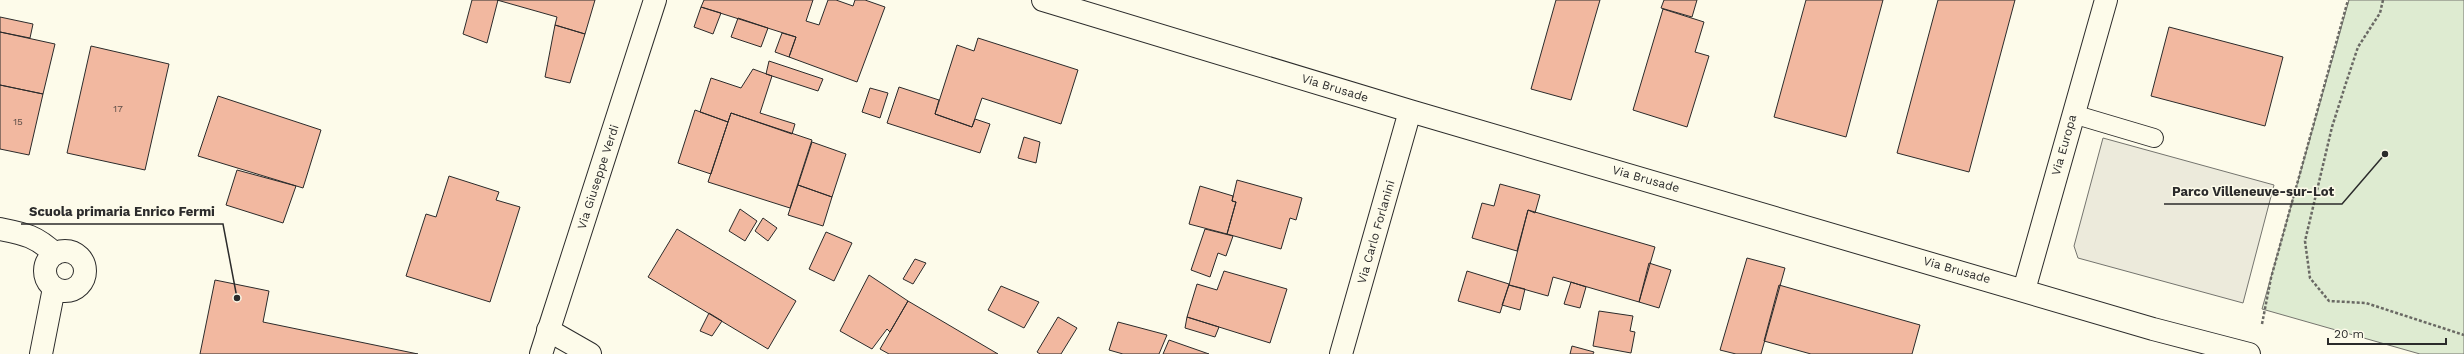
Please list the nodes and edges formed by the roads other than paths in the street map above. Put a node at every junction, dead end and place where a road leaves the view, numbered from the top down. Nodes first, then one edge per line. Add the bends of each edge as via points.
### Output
1 (655, 0) edge
2 (1043, 0) edge
3 (2106, 0) edge
4 (1410, 111) junction
5 (2073, 114) junction
6 (2154, 138) dead end
7 (0, 229) edge
8 (55, 254) junction
9 (54, 288) junction
10 (2024, 290) junction
11 (548, 330) junction
12 (41, 354) edge
13 (541, 354) edge
14 (590, 354) edge
15 (1341, 354) edge
16 (2249, 354) edge

1 - 11 street, Via Giuseppe Verdi
2 - 4 street, Via Brusade
3 - 5 street, Via Europa
4 - 10 street, Via Brusade
4 - 15 street, Via Carlo Forlanini
5 - 6 lane
5 - 10 street, Via Europa
7 - 8 street via 30,235
8 - 9 street via 46,265 45,271 49,284
8 - 9 street via 67,251 80,257 85,275 79,287 73,290 61,291
9 - 12 street
10 - 16 street, Via Brusade via 2153,329
11 - 13 street, Via Giuseppe Verdi
11 - 14 street

